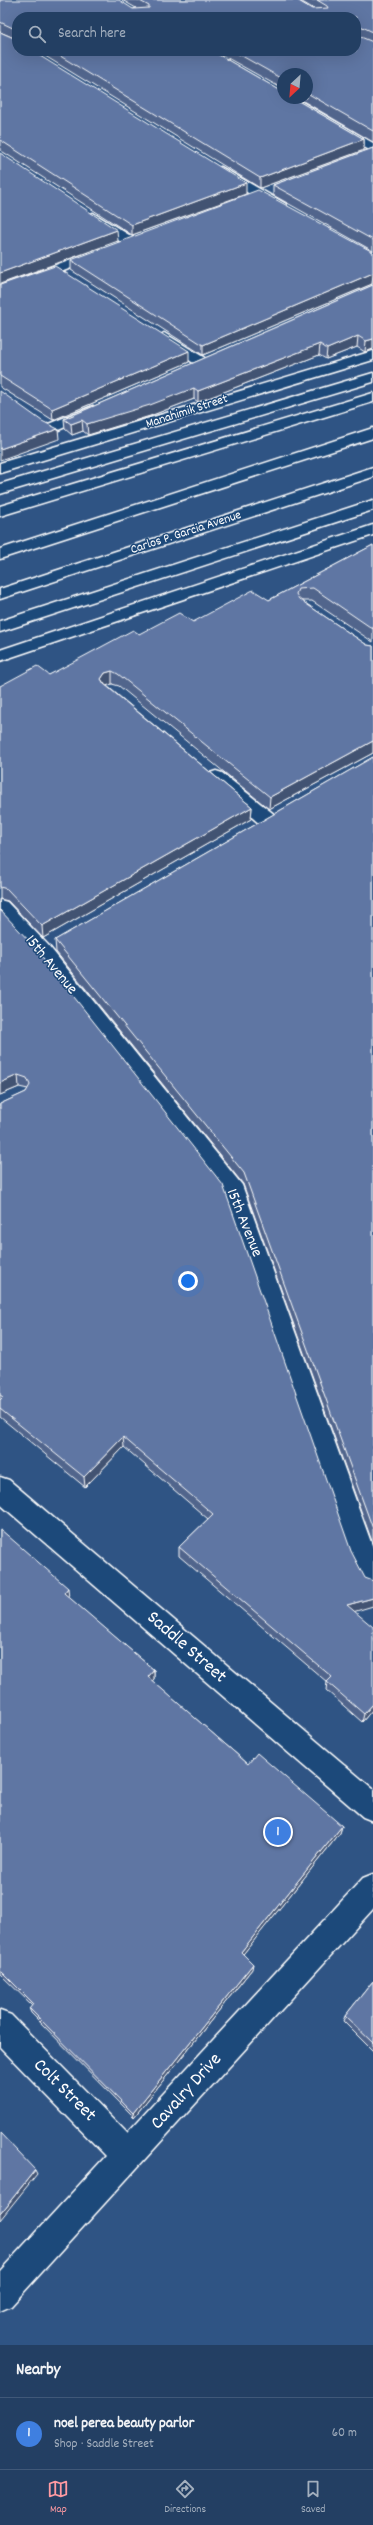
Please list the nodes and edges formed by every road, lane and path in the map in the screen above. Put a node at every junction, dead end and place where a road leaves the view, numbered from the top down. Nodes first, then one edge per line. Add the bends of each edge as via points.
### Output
1 (296, 104) edge
2 (373, 148) edge
3 (373, 152) edge
4 (359, 157) edge
5 (211, 165) edge
6 (272, 189) edge
7 (258, 194) junction
8 (244, 199) edge
9 (84, 211) edge
10 (292, 213) edge
11 (144, 236) edge
12 (129, 241) junction
13 (57, 269) junction
14 (70, 277) edge
15 (0, 291) edge
16 (153, 330) edge
17 (373, 355) edge
18 (217, 357) edge
19 (203, 363) junction
20 (188, 369) edge
21 (373, 377) edge
22 (373, 397) edge
23 (109, 403) edge
24 (38, 419) edge
25 (51, 428) junction
26 (373, 433) edge
27 (75, 445) junction
28 (0, 468) edge
29 (373, 472) edge
30 (0, 488) edge
31 (373, 505) edge
32 (0, 511) edge
33 (373, 530) edge
34 (0, 554) edge
35 (0, 594) edge
36 (0, 627) edge
37 (0, 656) edge
38 (202, 765) edge
39 (268, 820) edge
40 (0, 907) edge
41 (0, 1488) edge
42 (373, 1577) edge
43 (373, 1807) edge
44 (373, 1888) edge
45 (0, 2026) edge
46 (128, 2156) junction
47 (0, 2296) edge

1 - 2 street
3 - 4 street
5 - 7 street
6 - 7 street
7 - 8 street
7 - 10 street
9 - 12 street
11 - 12 street
12 - 13 street
13 - 14 street
13 - 15 street
16 - 19 street
17 - 27 street, Manahimik Street
18 - 19 street
19 - 20 street
21 - 30 street
22 - 32 street
23 - 25 street
24 - 25 street
25 - 27 street
26 - 34 street
27 - 28 street, Manahimik Street
29 - 35 street, Carlos P. Garcia Avenue
31 - 36 street
33 - 37 street
38 - 39 street
40 - 42 street, 15th Avenue via 48,946 234,1191 364,1559
41 - 43 street, Saddle Street
44 - 46 street, Cavalry Drive
45 - 46 street, Colt Street
46 - 47 street, Cavalry Drive

